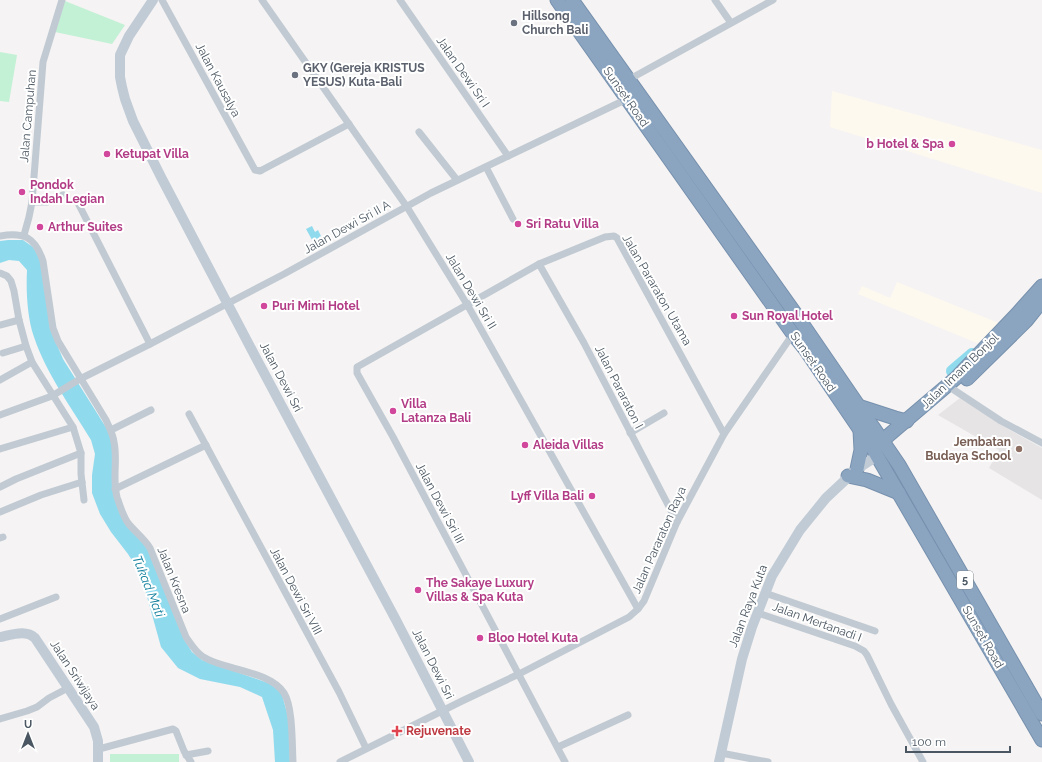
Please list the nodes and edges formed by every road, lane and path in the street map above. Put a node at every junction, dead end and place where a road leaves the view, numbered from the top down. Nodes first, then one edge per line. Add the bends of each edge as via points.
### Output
1 (62, 0) edge
2 (154, 0) edge
3 (162, 0) edge
4 (262, 0) edge
5 (400, 0) edge
6 (557, 0) edge
7 (572, 0) edge
8 (715, 0) edge
9 (773, 0) edge
10 (731, 23) junction
11 (628, 80) junction
12 (627, 99) junction
13 (349, 124) junction
14 (419, 132) dead end
15 (508, 156) junction
16 (486, 167) junction
17 (456, 180) junction
18 (63, 195) dead end
19 (32, 202) junction
20 (78, 205) dead end
21 (406, 207) junction
22 (512, 219) dead end
23 (0, 236) edge
24 (24, 236) junction
25 (539, 264) junction
26 (0, 273) edge
27 (1042, 286) edge
28 (1042, 301) edge
29 (228, 303) junction
30 (468, 306) junction
31 (19, 320) junction
32 (0, 325) edge
33 (793, 334) junction
34 (150, 344) junction
35 (26, 346) junction
36 (3, 353) dead end
37 (32, 362) junction
38 (79, 379) junction
39 (0, 380) edge
40 (954, 390) junction
41 (53, 396) junction
42 (858, 406) junction
43 (151, 410) dead end
44 (664, 413) dead end
45 (189, 414) dead end
46 (0, 416) edge
47 (907, 421) junction
48 (73, 427) junction
49 (111, 430) junction
50 (860, 430) junction
51 (630, 433) junction
52 (724, 434) junction
53 (1042, 444) edge
54 (206, 445) junction
55 (880, 448) junction
56 (0, 449) edge
57 (81, 453) junction
58 (855, 470) junction
59 (82, 482) junction
60 (0, 487) edge
61 (115, 489) junction
62 (899, 493) junction
63 (84, 500) dead end
64 (0, 512) edge
65 (677, 522) junction
66 (765, 593) junction
67 (56, 597) dead end
68 (638, 609) junction
69 (758, 613) junction
70 (0, 619) edge
71 (874, 631) dead end
72 (0, 637) edge
73 (997, 649) junction
74 (519, 674) junction
75 (68, 688) junction
76 (442, 711) junction
77 (1042, 714) edge
78 (628, 715) dead end
79 (0, 719) edge
80 (1042, 740) edge
81 (558, 747) junction
82 (366, 748) junction
83 (99, 749) junction
84 (208, 751) dead end
85 (186, 755) junction
86 (720, 757) edge
87 (563, 761) edge
88 (98, 762) edge
89 (191, 762) edge
90 (293, 762) edge
91 (340, 762) edge
92 (469, 762) edge
93 (768, 762) edge
94 (923, 762) edge

1 - 19 street, Jalan Campuhan via 43,62
2 - 29 street, Jalan Dewi Sri via 122,50 120,77 125,99 151,157
3 - 13 street, Jalan Kausalya via 255,170 260,171
4 - 13 street, Jalan Dewi Sri II
5 - 15 street, Jalan Dewi Sri I
6 - 12 highway, Sunset Road
7 - 11 highway, Sunset Road
8 - 10 street
9 - 10 street
10 - 11 street
11 - 42 highway, Sunset Road via 795,313
12 - 15 street, Jalan Dewi Sri II A
12 - 33 highway, Sunset Road
13 - 21 street, Jalan Dewi Sri II
14 - 17 street
15 - 16 street, Jalan Dewi Sri II A
16 - 17 street, Jalan Dewi Sri II A
16 - 22 street
17 - 21 street, Jalan Dewi Sri II A
18 - 19 street via 47,202
19 - 24 street, Jalan Campuhan
20 - 34 street
21 - 29 street, Jalan Dewi Sri II A
21 - 30 street, Jalan Dewi Sri II
23 - 24 street
24 - 38 street, Jalan Kresna via 32,241 41,254 54,328 60,346
25 - 30 street, Jalan Pararaton Utama
25 - 51 street, Jalan Pararaton I via 584,343
25 - 52 street, Jalan Pararaton Utama via 609,236 617,238
26 - 31 street via 11,281
27 - 47 highway, Jalan Imam Bonjol via 971,363
28 - 40 highway, Jalan Imam Bonjol via 984,364
29 - 34 street, Jalan Dewi Sri II A
29 - 76 street, Jalan Dewi Sri
30 - 68 street, Jalan Dewi Sri II
30 - 74 street, Jalan Dewi Sri III via 360,365 356,370
31 - 32 street
31 - 35 street
33 - 50 highway, Sunset Road
33 - 52 street, Jalan Pararaton Raya
34 - 38 street, Jalan Dewi Sri II A
35 - 36 street
35 - 37 street
37 - 39 street
37 - 41 street
38 - 41 street, Jalan Dewi Sri II A
38 - 49 street, Jalan Kresna
40 - 53 street
40 - 55 highway, Jalan Imam Bonjol
41 - 46 street, Jalan Dewi Sri II A
41 - 48 street
42 - 47 highway
42 - 55 highway, Sunset Road
43 - 49 street
44 - 51 street
45 - 54 street, Jalan Dewi Sri VIII
47 - 55 highway, Jalan Imam Bonjol
48 - 56 street
48 - 57 street
49 - 61 street, Jalan Kresna via 115,443
50 - 55 highway, Sunset Road
50 - 58 highway via 861,450
51 - 65 street, Jalan Pararaton I
52 - 65 street, Jalan Pararaton Raya
54 - 61 street
54 - 82 street, Jalan Dewi Sri VIII via 339,692
55 - 58 street, Jalan Raya Kuta via 866,455
55 - 62 highway, Sunset Road / 5
55 - 73 highway, Sunset Road / 5 via 913,488
57 - 59 street
57 - 60 street
58 - 62 highway via 867,480
58 - 66 street, Jalan Raya Kuta via 826,498 800,530 778,564
59 - 63 street
59 - 64 street
61 - 90 street, Jalan Kresna via 128,522 150,548 179,620 193,647 213,662 262,677 284,693 290,718
62 - 73 highway, Sunset Road / 5
65 - 68 street, Jalan Pararaton Raya
66 - 69 street, Jalan Raya Kuta
66 - 71 street
67 - 70 street
68 - 74 street, Jalan Pararaton Raya via 629,617
69 - 86 street, Jalan Raya Kuta via 742,659
69 - 94 street, Jalan Mertanadi I via 864,651
72 - 75 street, Jalan Sriwijaya via 23,633 32,635
73 - 77 highway, Sunset Road / 5
73 - 80 highway, Sunset Road / 5
74 - 76 street, Jalan Pararaton Raya
74 - 81 street, Jalan Dewi Sri III
75 - 79 street via 37,707
75 - 83 street, Jalan Sriwijaya via 94,727
76 - 82 street, Jalan Pararaton Raya
76 - 92 street, Jalan Dewi Sri
78 - 81 street
81 - 87 street, Jalan Dewi Sri III
82 - 91 street, Jalan Pararaton Raya
83 - 85 street via 173,730 176,731
83 - 88 street, Jalan Sriwijaya
84 - 85 street
85 - 89 street
86 - 93 street

